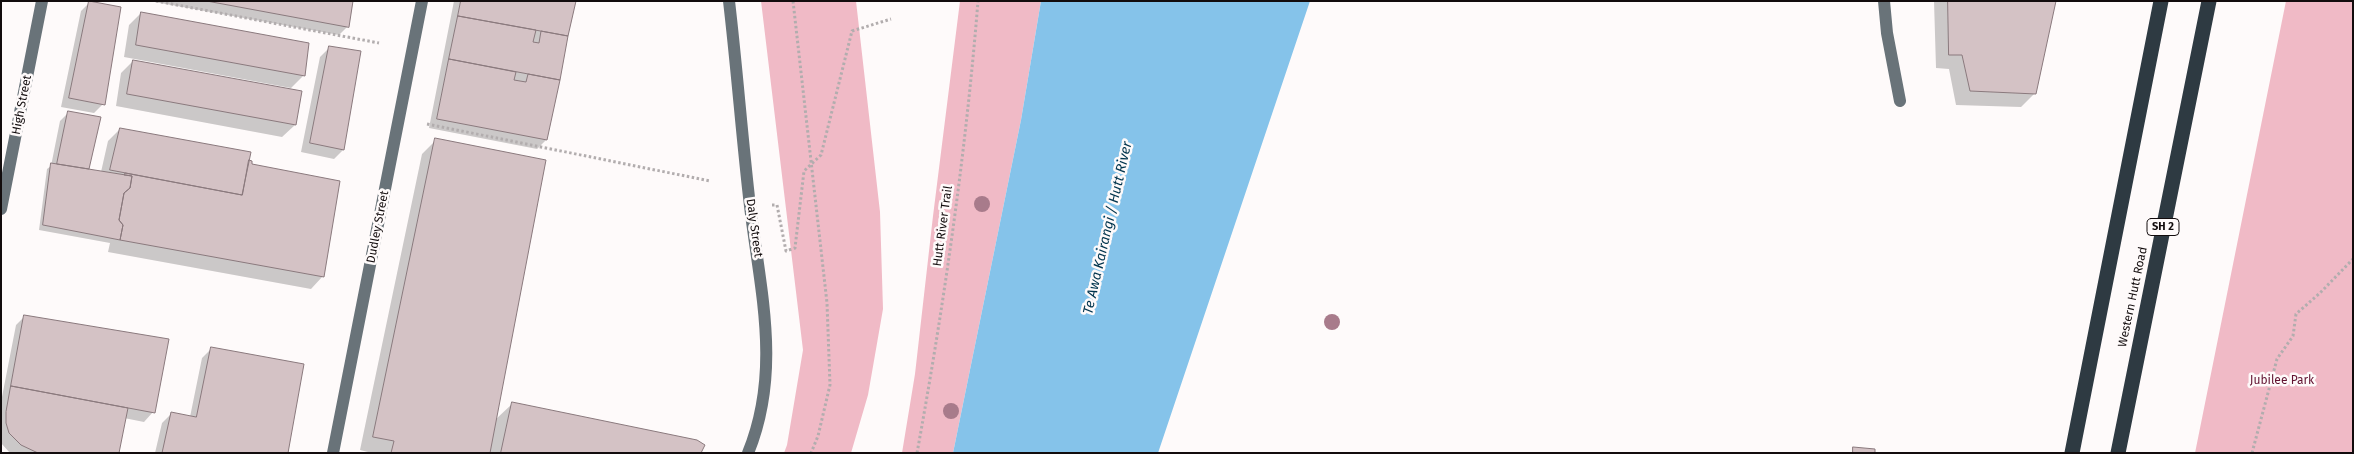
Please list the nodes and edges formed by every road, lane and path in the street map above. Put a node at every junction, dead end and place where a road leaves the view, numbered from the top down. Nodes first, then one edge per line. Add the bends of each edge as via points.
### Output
1 (42, 1) edge
2 (156, 1) edge
3 (422, 1) edge
4 (729, 1) edge
5 (793, 1) edge
6 (978, 1) edge
7 (1884, 1) edge
8 (2161, 1) edge
9 (2209, 1) edge
10 (891, 19) dead end
11 (379, 43) dead end
12 (1900, 101) dead end
13 (427, 124) dead end
14 (811, 163) junction
15 (710, 181) dead end
16 (772, 205) dead end
17 (1, 209) edge
18 (2353, 259) edge
19 (333, 453) edge
20 (748, 453) edge
21 (812, 453) edge
22 (917, 453) edge
23 (2072, 453) edge
24 (2118, 453) edge
25 (2252, 453) edge

1 - 17 main road, High Street
2 - 11 path
3 - 19 main road, Dudley Street
4 - 20 main road, Daly Street via 767,357 760,419
5 - 14 path
6 - 22 path, Hutt River Trail via 973,69 934,358
7 - 12 main road
8 - 23 highway
9 - 24 highway, Western Hutt Road / SH 2
10 - 14 path via 852,31 821,155
13 - 15 path
14 - 16 path via 804,171 795,248 786,250 778,205
14 - 21 path via 827,303 830,385
18 - 25 path via 2296,314 2293,336 2277,359

